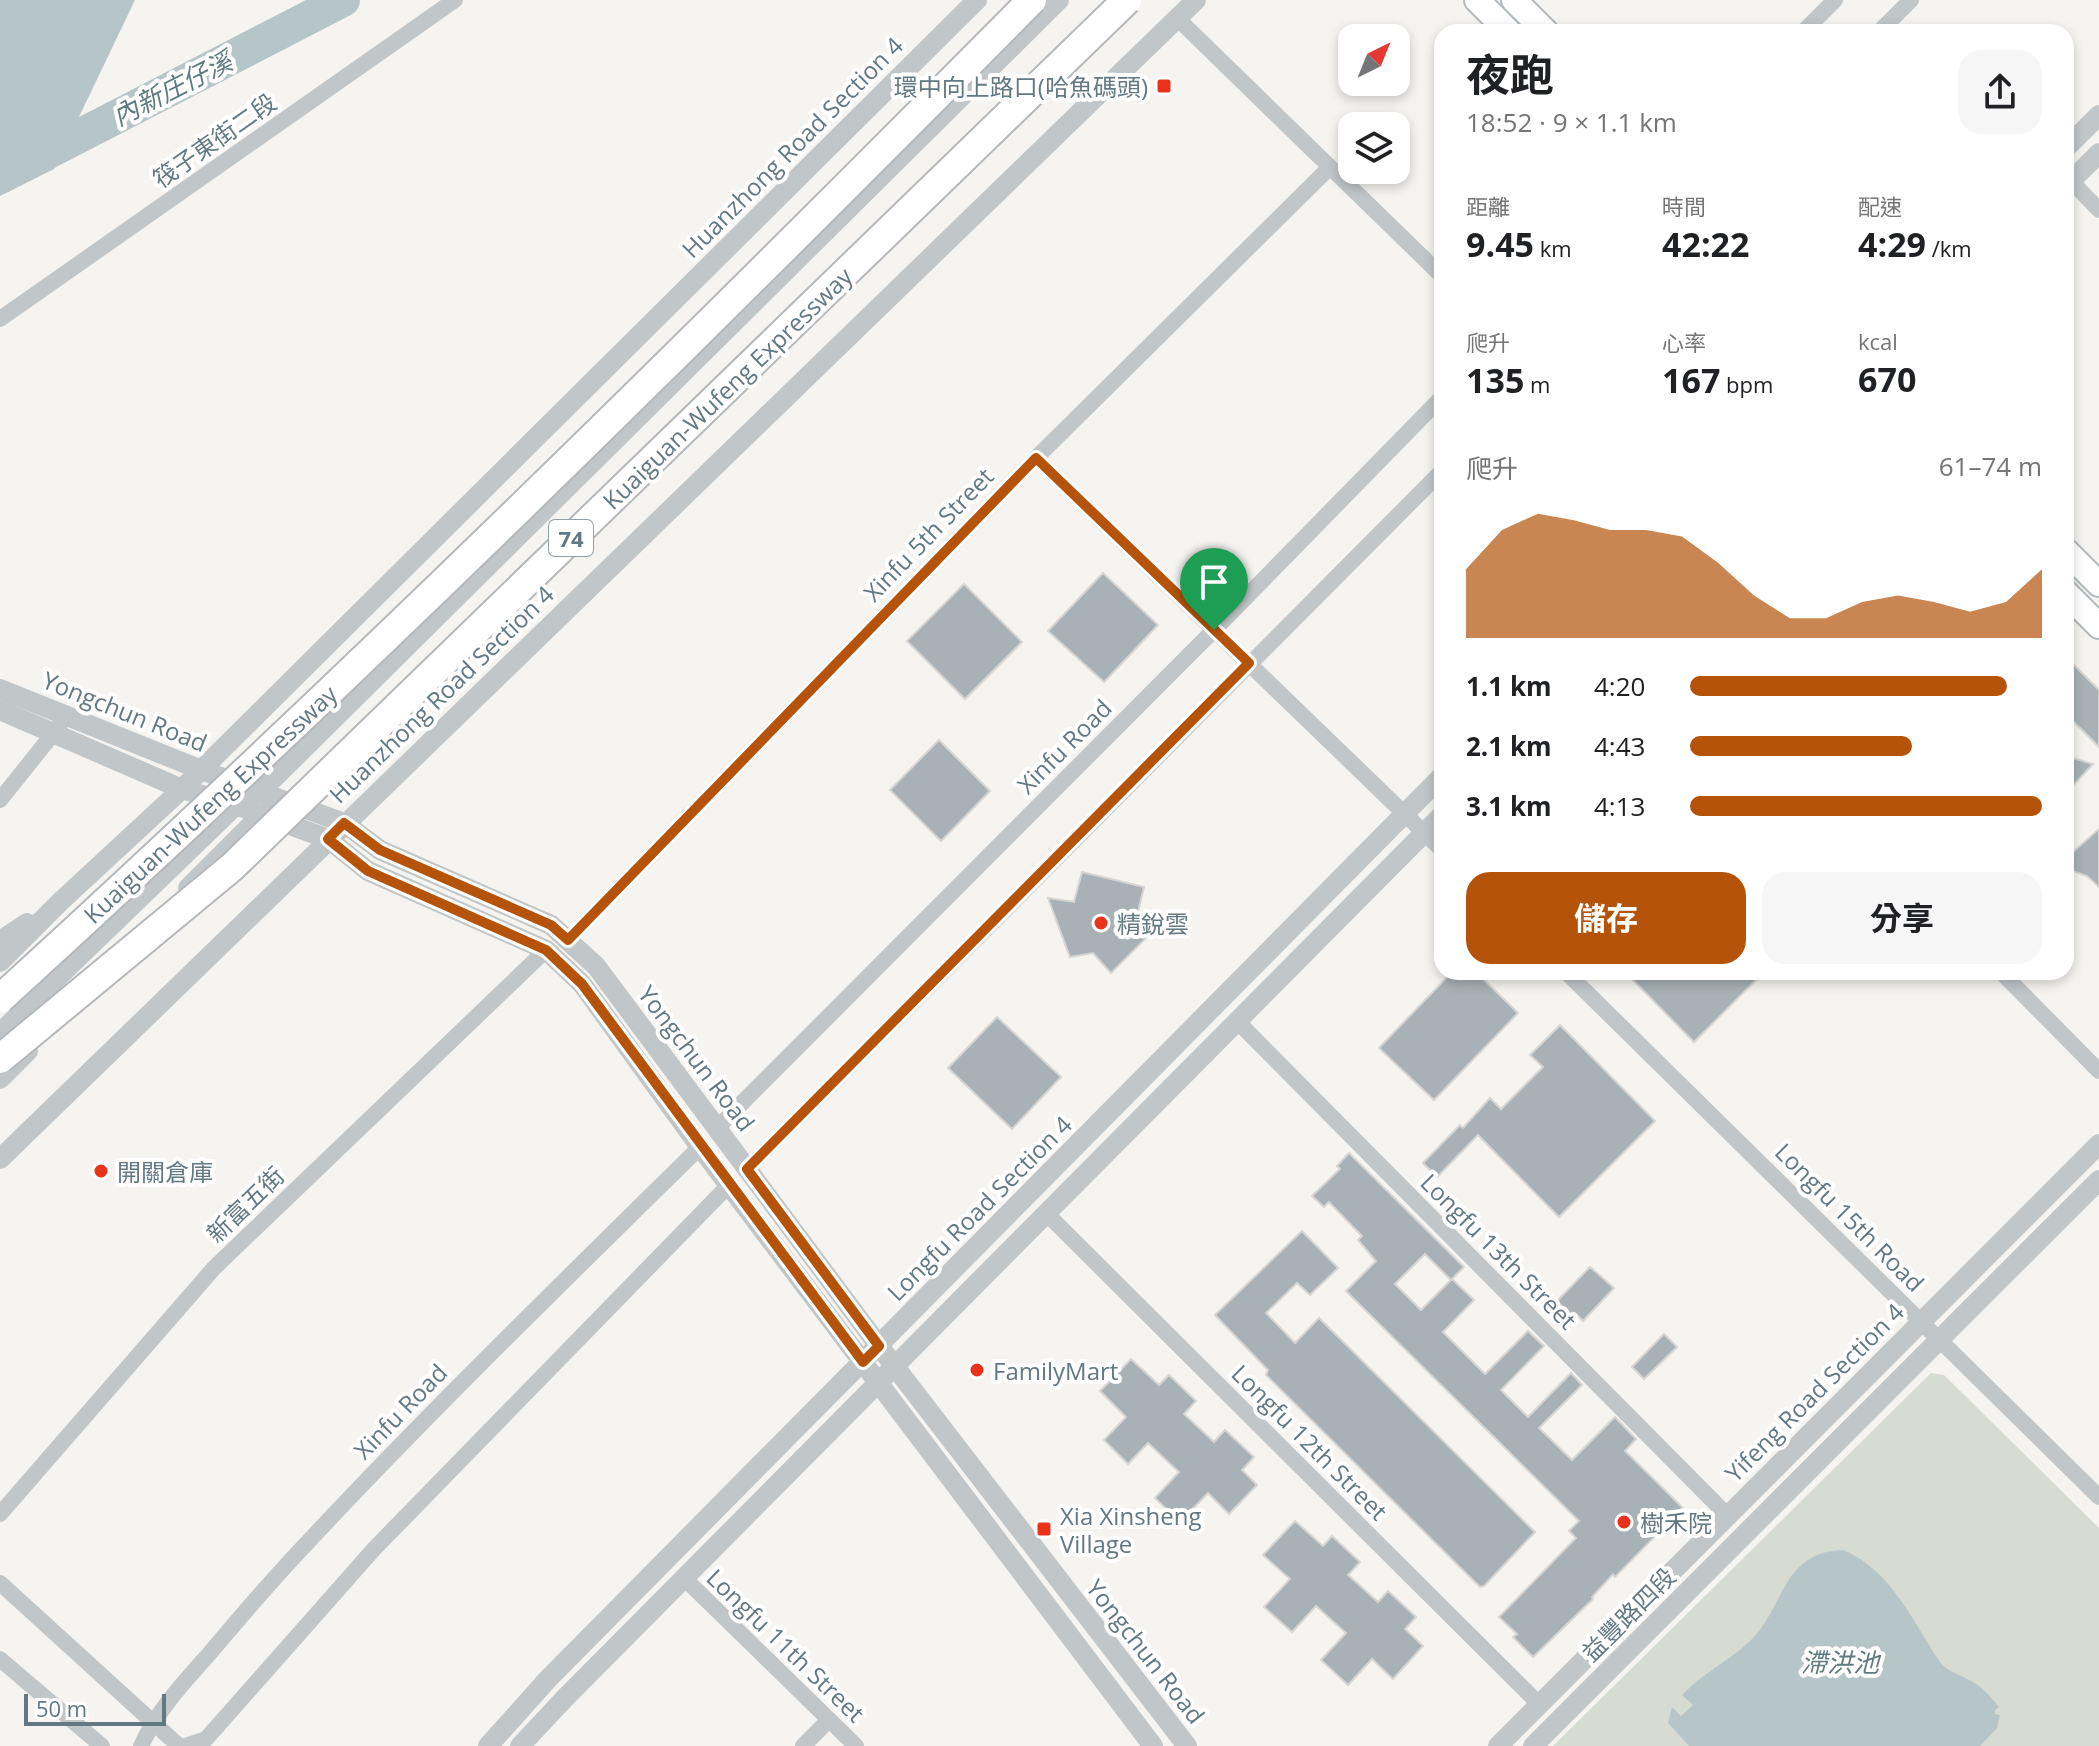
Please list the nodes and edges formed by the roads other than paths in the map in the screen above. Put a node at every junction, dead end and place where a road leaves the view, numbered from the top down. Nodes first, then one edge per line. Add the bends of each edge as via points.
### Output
1 (455, 0) edge
2 (977, 0) edge
3 (1032, 0) edge
4 (1059, 0) edge
5 (1115, 0) edge
6 (1127, 0) edge
7 (1196, 0) edge
8 (1477, 0) edge
9 (1514, 0) edge
10 (1835, 0) edge
11 (1911, 0) edge
12 (1177, 18) junction
13 (1501, 24) edge
14 (1538, 24) edge
15 (1811, 24) edge
16 (1887, 24) edge
17 (2099, 115) edge
18 (2074, 140) edge
19 (2099, 153) edge
20 (1329, 168) junction
21 (2074, 178) edge
22 (2074, 189) edge
23 (2099, 210) edge
24 (1434, 268) edge
25 (0, 319) edge
26 (1434, 405) edge
27 (1036, 458) junction
28 (1434, 479) edge
29 (2074, 559) edge
30 (2099, 584) edge
31 (2074, 601) edge
32 (2099, 626) edge
33 (1214, 630) junction
34 (1249, 663) junction
35 (0, 689) edge
36 (0, 710) edge
37 (61, 725) junction
38 (199, 769) junction
39 (1434, 784) edge
40 (182, 789) junction
41 (259, 793) junction
42 (0, 800) edge
43 (286, 803) junction
44 (236, 805) junction
45 (1405, 813) junction
46 (261, 815) junction
47 (344, 823) junction
48 (1434, 823) edge
49 (1424, 833) junction
50 (328, 839) junction
51 (1434, 842) edge
52 (61, 901) junction
53 (568, 940) junction
54 (0, 941) edge
55 (546, 950) junction
56 (0, 962) edge
57 (1574, 980) edge
58 (2009, 980) edge
59 (0, 999) edge
60 (1237, 1021) junction
61 (0, 1033) edge
62 (0, 1059) edge
63 (2099, 1071) edge
64 (0, 1079) edge
65 (717, 1128) junction
66 (2099, 1144) edge
67 (700, 1147) junction
68 (0, 1159) edge
69 (747, 1169) junction
70 (2099, 1180) edge
71 (729, 1185) junction
72 (1046, 1213) junction
73 (1921, 1321) junction
74 (1940, 1341) junction
75 (879, 1346) junction
76 (863, 1362) junction
77 (894, 1366) junction
78 (878, 1382) junction
79 (2099, 1497) edge
80 (0, 1514) edge
81 (1727, 1515) junction
82 (684, 1578) junction
83 (0, 1583) edge
84 (0, 1659) edge
85 (1540, 1705) junction
86 (829, 1720) junction
87 (151, 1724) junction
88 (102, 1746) edge
89 (141, 1746) edge
90 (179, 1746) edge
91 (185, 1746) edge
92 (488, 1746) edge
93 (520, 1746) edge
94 (803, 1746) edge
95 (856, 1746) edge
96 (1153, 1746) edge
97 (1187, 1746) edge
98 (1498, 1746) edge
99 (1533, 1746) edge

1 - 25 street, 筏子東街二段
2 - 38 street, Huanzhong Road Section 4
3 - 59 highway, Kuaiguan-Wufeng Expressway / 74, bridge via 516,513 192,824
4 - 41 street
5 - 43 street, Huanzhong Road Section 4
6 - 62 highway, Kuaiguan-Wufeng Expressway / 74, bridge via 232,867
7 - 12 street, Huanzhong Road Section 4
8 - 13 main road
9 - 14 main road
10 - 15 street
11 - 16 street
12 - 20 street
12 - 47 street, Huanzhong Road Section 4
17 - 18 street
19 - 21 street
20 - 24 street
20 - 27 street, Xinfu 5th Street
22 - 23 street
26 - 33 street, Xinfu Road
27 - 33 street
27 - 53 street, Xinfu 5th Street
28 - 34 street
29 - 30 main road
31 - 32 main road
33 - 34 street
33 - 65 street, Xinfu Road
34 - 45 street
34 - 69 street
35 - 37 street, Yongchun Road
36 - 37 street, Yongchun Road
37 - 38 street, Yongchun Road
37 - 40 street, Yongchun Road
37 - 42 street
38 - 40 street, Huanzhong Road Section 4
38 - 41 street, Yongchun Road
39 - 45 street, Longfu Road Section 4
40 - 44 street, Yongchun Road
40 - 52 street, Huanzhong Road Section 4
41 - 43 street, Yongchun Road
41 - 44 street
43 - 46 street, Huanzhong Road Section 4
43 - 47 street, Yongchun Road
44 - 46 street, Yongchun Road
44 - 61 street
45 - 49 street
45 - 75 street, Longfu Road Section 4
46 - 50 street, Yongchun Road
46 - 64 street, Huanzhong Road Section 4
47 - 50 street, Huanzhong Road Section 4
47 - 53 street, Yongchun Road via 380,850 551,925
48 - 49 street
49 - 51 street
49 - 60 street
50 - 55 street, Yongchun Road via 368,871
50 - 68 street, Huanzhong Road Section 4
52 - 54 street, Huanzhong Road Section 4
52 - 56 street, Huanzhong Road Section 4
53 - 65 street, Yongchun Road via 596,966
55 - 67 street, Yongchun Road via 582,984
55 - 80 street, 新富五街 via 214,1268
57 - 73 street, Longfu 15th Road
58 - 63 street
60 - 72 street
60 - 81 street, Longfu 13th Street
65 - 69 street, Yongchun Road
66 - 73 street, Yifeng Road Section 4
67 - 71 street, Yongchun Road
67 - 87 street, Xinfu Road via 346,1501
69 - 75 street, Yongchun Road
70 - 74 street, 益豐路四段
71 - 76 street, Yongchun Road
71 - 91 street via 374,1549 206,1739
72 - 77 street
72 - 85 street, Longfu 12th Street
73 - 74 street, Longfu 15th Road
73 - 81 street, Yifeng Road Section 4
74 - 79 street, Longfu 15th Road
74 - 99 street, 益豐路四段
75 - 76 street, Longfu Road Section 4
75 - 77 street, Yongchun Road
76 - 78 street, Yongchun Road
76 - 92 street, Longfu Road Section 4
77 - 78 street
77 - 97 street, Yongchun Road
78 - 82 street
78 - 96 street, Yongchun Road
81 - 85 street, Yifeng Road Section 4
82 - 86 street, Longfu 11th Street
82 - 93 street
83 - 87 street
84 - 88 street
85 - 98 street, Yifeng Road Section 4
86 - 94 street
86 - 95 street, Longfu 11th Street
87 - 89 street, Xinfu Road
87 - 90 street

